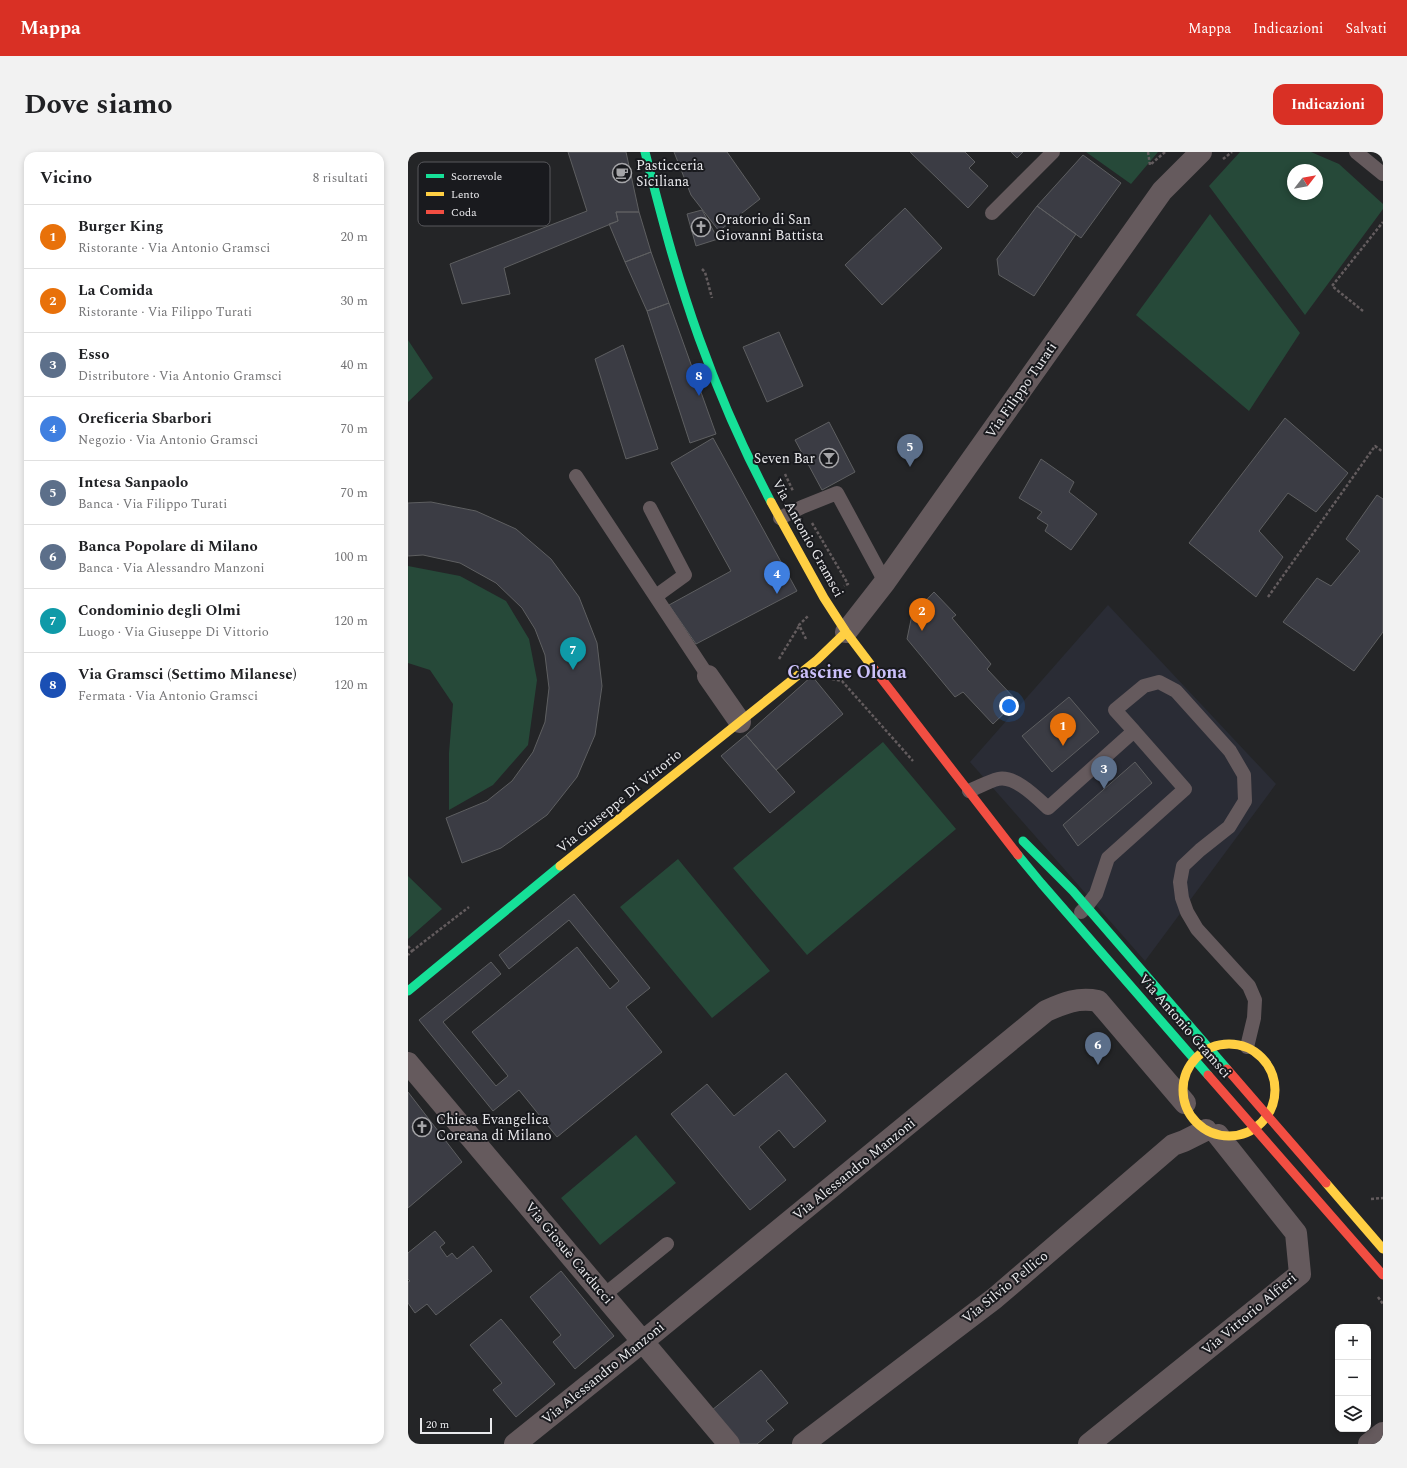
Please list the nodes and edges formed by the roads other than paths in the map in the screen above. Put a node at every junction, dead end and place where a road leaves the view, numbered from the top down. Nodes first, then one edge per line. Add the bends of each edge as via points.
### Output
1 (645, 152) edge
2 (1052, 152) edge
3 (1201, 152) edge
4 (1356, 152) edge
5 (1383, 174) edge
6 (992, 213) dead end
7 (576, 476) dead end
8 (650, 508) dead end
9 (780, 518) junction
10 (885, 582) junction
11 (656, 596) junction
12 (846, 632) junction
13 (708, 676) joint
14 (740, 722) junction
15 (1134, 731) junction
16 (969, 791) junction
17 (1086, 907) junction
18 (1073, 918) junction
19 (408, 991) edge
20 (1247, 1046) junction
21 (1210, 1048) junction
22 (1195, 1058) junction
23 (408, 1063) edge
24 (1185, 1103) junction
25 (1268, 1115) junction
26 (1255, 1128) junction
27 (1212, 1132) junction
28 (667, 1244) dead end
29 (1383, 1249) edge
30 (1383, 1275) edge
31 (604, 1295) junction
32 (643, 1341) junction
33 (1383, 1433) edge
34 (515, 1444) edge
35 (729, 1444) edge
36 (803, 1444) edge
37 (1089, 1444) edge
38 (1370, 1444) edge

1 - 9 main road, Via Antonio Gramsci via 667,236 699,338 746,452
2 - 6 lane
3 - 10 street, Via Filippo Turati via 1162,191
4 - 5 lane
7 - 11 lane
8 - 11 lane via 685,576
9 - 10 lane via 837,493
9 - 12 main road, Via Antonio Gramsci
10 - 12 street, Via Filippo Turati
11 - 13 lane
12 - 14 main road, Via Giuseppe Di Vittorio via 817,660
12 - 16 main road, Via Antonio Gramsci
13 - 14 street
14 - 19 main road, Via Giuseppe Di Vittorio
15 - 16 lane via 1048,808 1027,789 1007,779 999,779
15 - 17 lane via 1185,789 1108,858 1096,894
15 - 20 lane via 1115,710 1144,686 1159,682 1176,691 1230,751 1244,775 1245,801 1229,827 1183,866 1180,882 1187,912 1197,929 1249,986 1254,1000 1254,1018
16 - 17 main road, Via Antonio Gramsci via 1012,830
16 - 18 main road, Via Antonio Gramsci via 1011,846
17 - 18 lane
17 - 21 main road, Via Antonio Gramsci
18 - 22 main road, Via Antonio Gramsci
20 - 21 main road via 1234,1043
20 - 25 main road via 1260,1054 1269,1065 1274,1078 1276,1093
21 - 22 main road
21 - 25 main road, Via Antonio Gramsci
22 - 24 main road via 1183,1083
22 - 26 main road, Via Antonio Gramsci
23 - 31 street, Via Giosuè Carducci
24 - 27 main road via 1195,1122
24 - 32 street, Via Alessandro Manzoni via 1098,1001 1088,999 1067,1002 1046,1011
25 - 26 main road
25 - 29 main road, Via Antonio Gramsci
26 - 27 main road via 1240,1135 1230,1136
26 - 30 main road, Via Antonio Gramsci
27 - 36 street, Via Silvio Pellico via 1173,1145 995,1298
27 - 37 street, Via Vittorio Alfieri via 1296,1233 1300,1274
28 - 31 lane
31 - 32 street, Via Giosuè Carducci
32 - 34 street, Via Alessandro Manzoni
32 - 35 street, Via Giosuè Carducci
33 - 38 street

